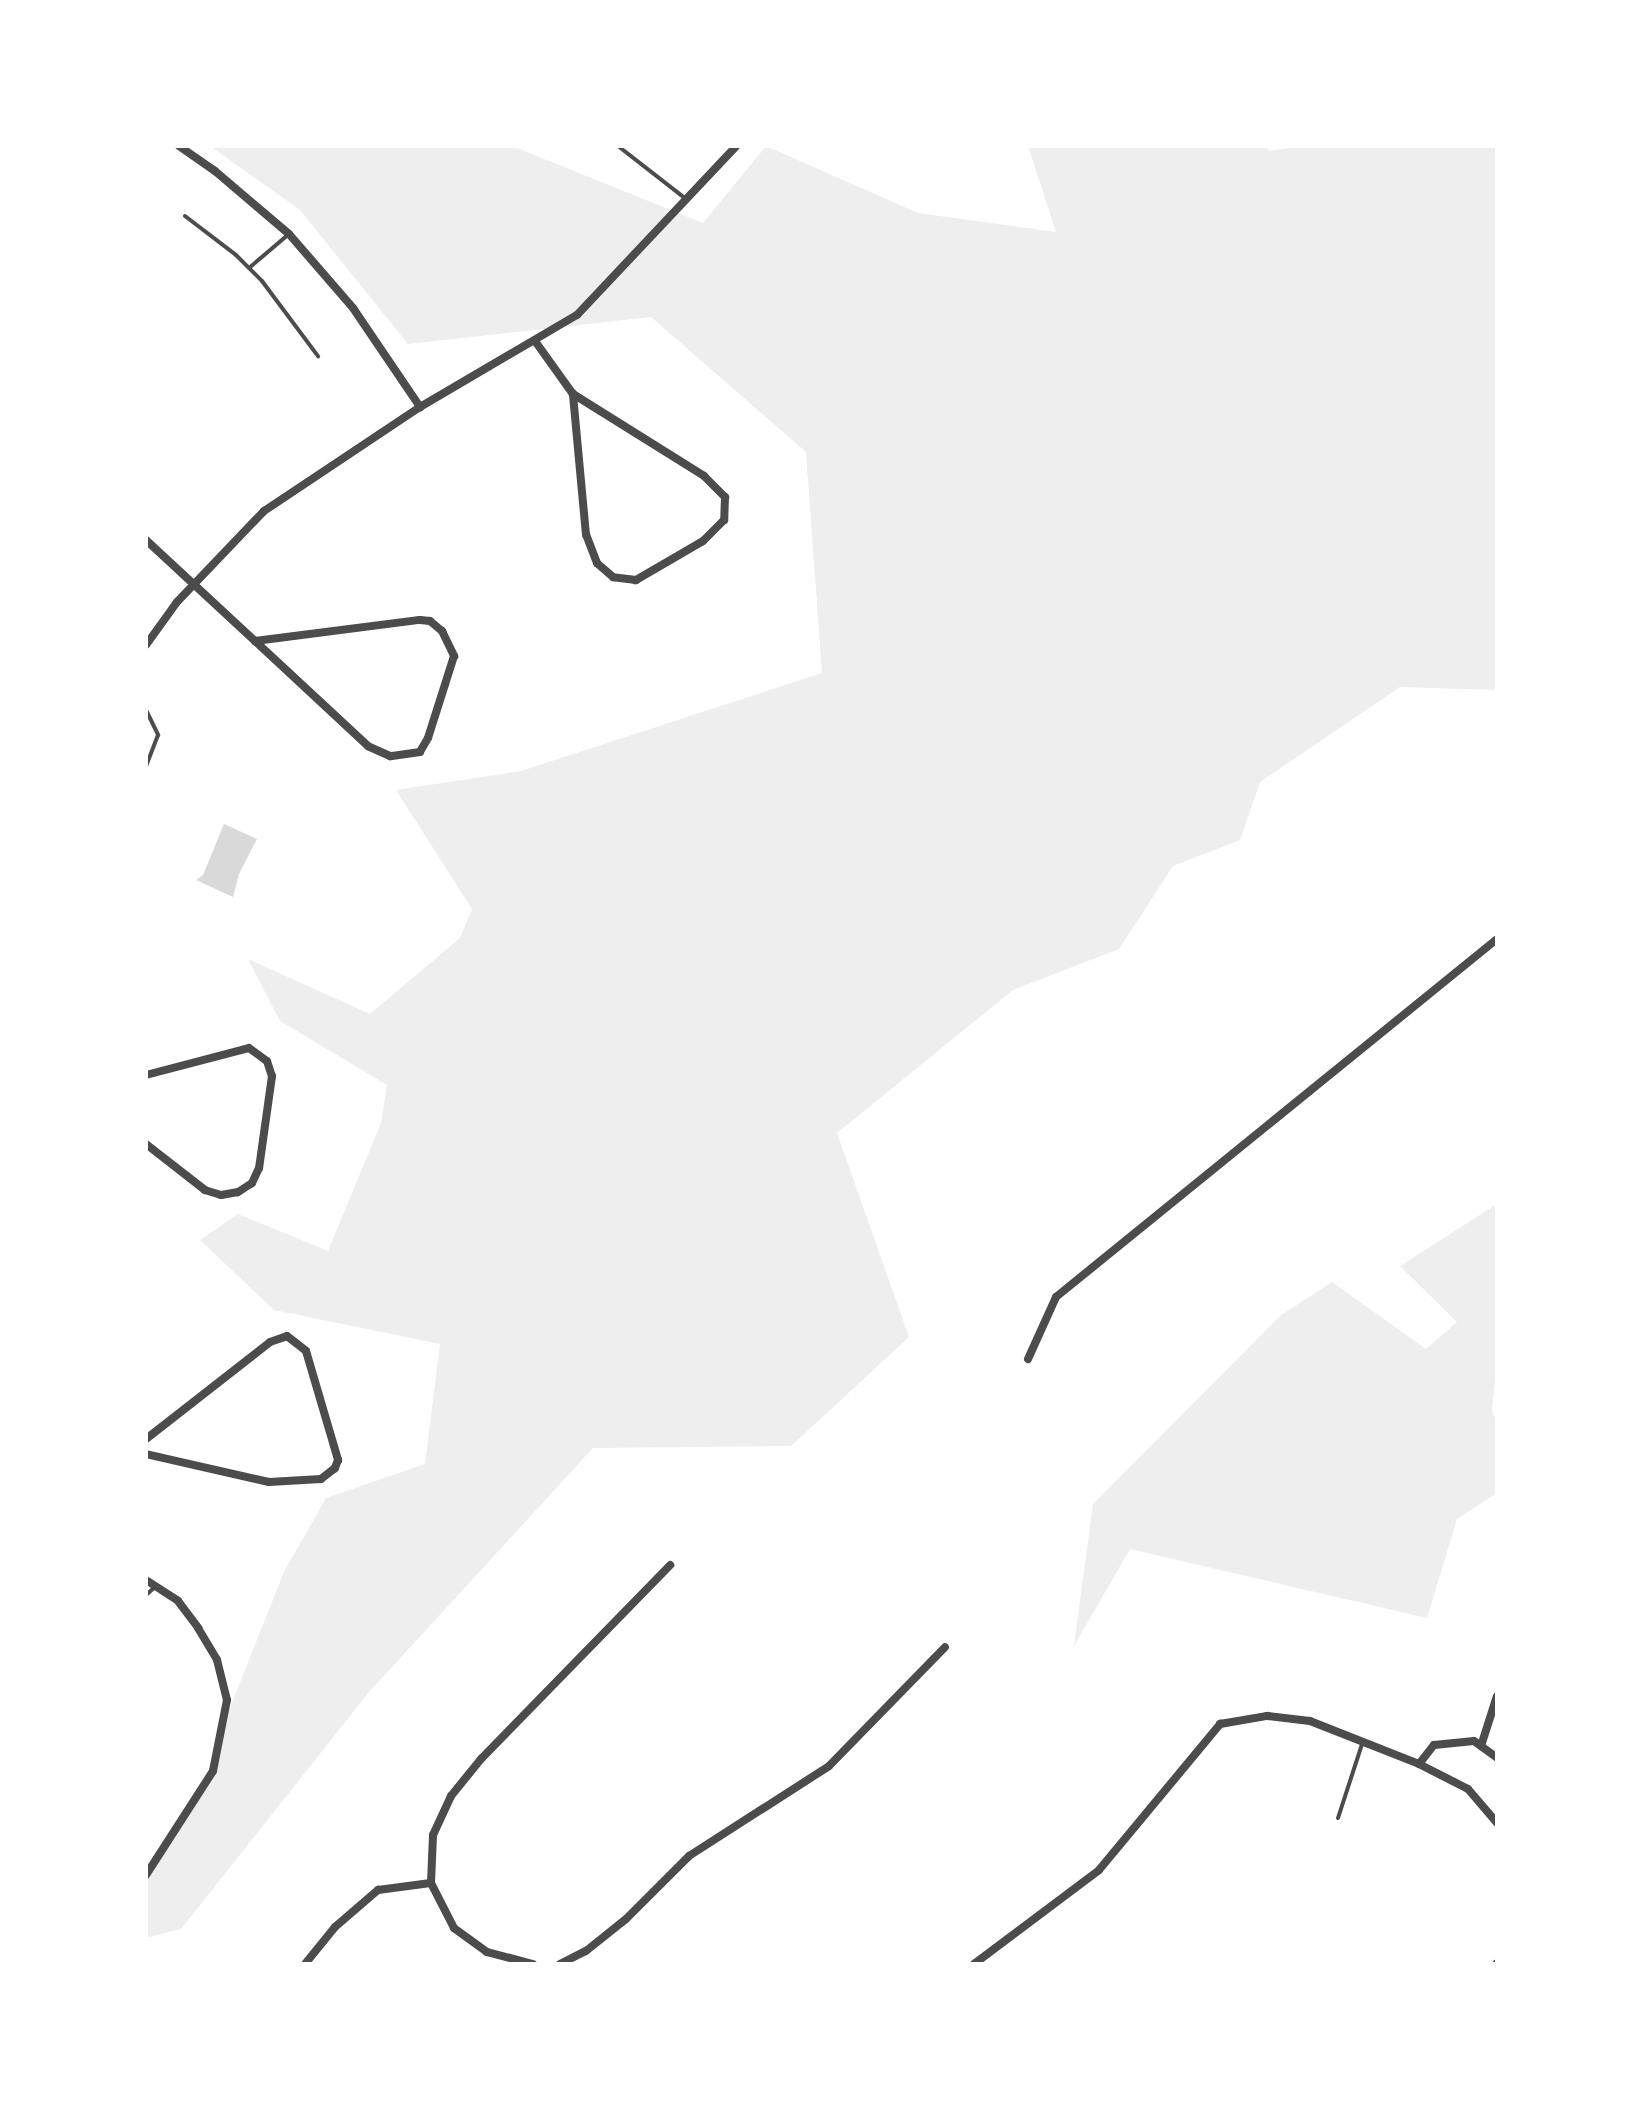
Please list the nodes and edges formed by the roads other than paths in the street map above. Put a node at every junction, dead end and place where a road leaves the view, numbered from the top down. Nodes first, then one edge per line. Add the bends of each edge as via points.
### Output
1 (179, 146) edge
2 (618, 146) edge
3 (736, 146) edge
4 (686, 199) junction
5 (185, 216) dead end
6 (289, 234) junction
7 (249, 268) junction
8 (535, 341) junction
9 (318, 356) dead end
10 (573, 394) junction
11 (420, 407) junction
12 (146, 540) edge
13 (195, 584) junction
14 (255, 641) junction
15 (146, 645) edge
16 (146, 710) edge
17 (146, 766) edge
18 (1497, 939) edge
19 (146, 1075) edge
20 (146, 1144) edge
21 (1028, 1359) dead end
22 (146, 1439) edge
23 (146, 1454) edge
24 (670, 1565) dead end
25 (146, 1580) edge
26 (155, 1587) junction
27 (146, 1595) edge
28 (945, 1647) dead end
29 (1497, 1696) edge
30 (1362, 1741) junction
31 (1481, 1746) junction
32 (1497, 1758) edge
33 (1419, 1764) junction
34 (1338, 1818) dead end
35 (1497, 1821) edge
36 (146, 1875) edge
37 (431, 1883) junction
38 (305, 1964) edge
39 (533, 1964) edge
40 (560, 1964) edge
41 (974, 1964) edge

1 - 6 street
2 - 4 lane
3 - 4 street
4 - 8 street via 577,315
5 - 7 lane
6 - 7 lane
6 - 11 street via 353,308
7 - 9 lane
8 - 10 street
8 - 11 street
10 - 10 street via 586,535 597,563 613,577 636,580 703,541 724,520 725,497 704,476
11 - 13 street via 264,511
12 - 13 street
13 - 14 street
13 - 15 street
14 - 14 street via 368,746 390,756 420,752 454,656 442,631 420,620
16 - 17 lane via 158,735
18 - 21 street via 1056,1297
19 - 20 street via 249,1048 267,1061 272,1076 259,1168 252,1183 238,1192 221,1195 205,1190
22 - 23 street via 270,1342 287,1336 306,1351 338,1460 321,1479 269,1482
24 - 37 street via 451,1796 433,1835
25 - 26 street
26 - 27 lane
26 - 36 street via 178,1601 198,1628 217,1660 227,1700 213,1771
28 - 40 street via 829,1766 689,1856 626,1919
29 - 31 street
30 - 33 street
30 - 34 lane
30 - 41 street via 1310,1721 1267,1716 1220,1724 1099,1870
31 - 32 street
31 - 33 street via 1474,1741 1434,1745
33 - 35 street via 1468,1789
37 - 38 street via 378,1890 335,1927
37 - 39 street via 454,1928 487,1952

